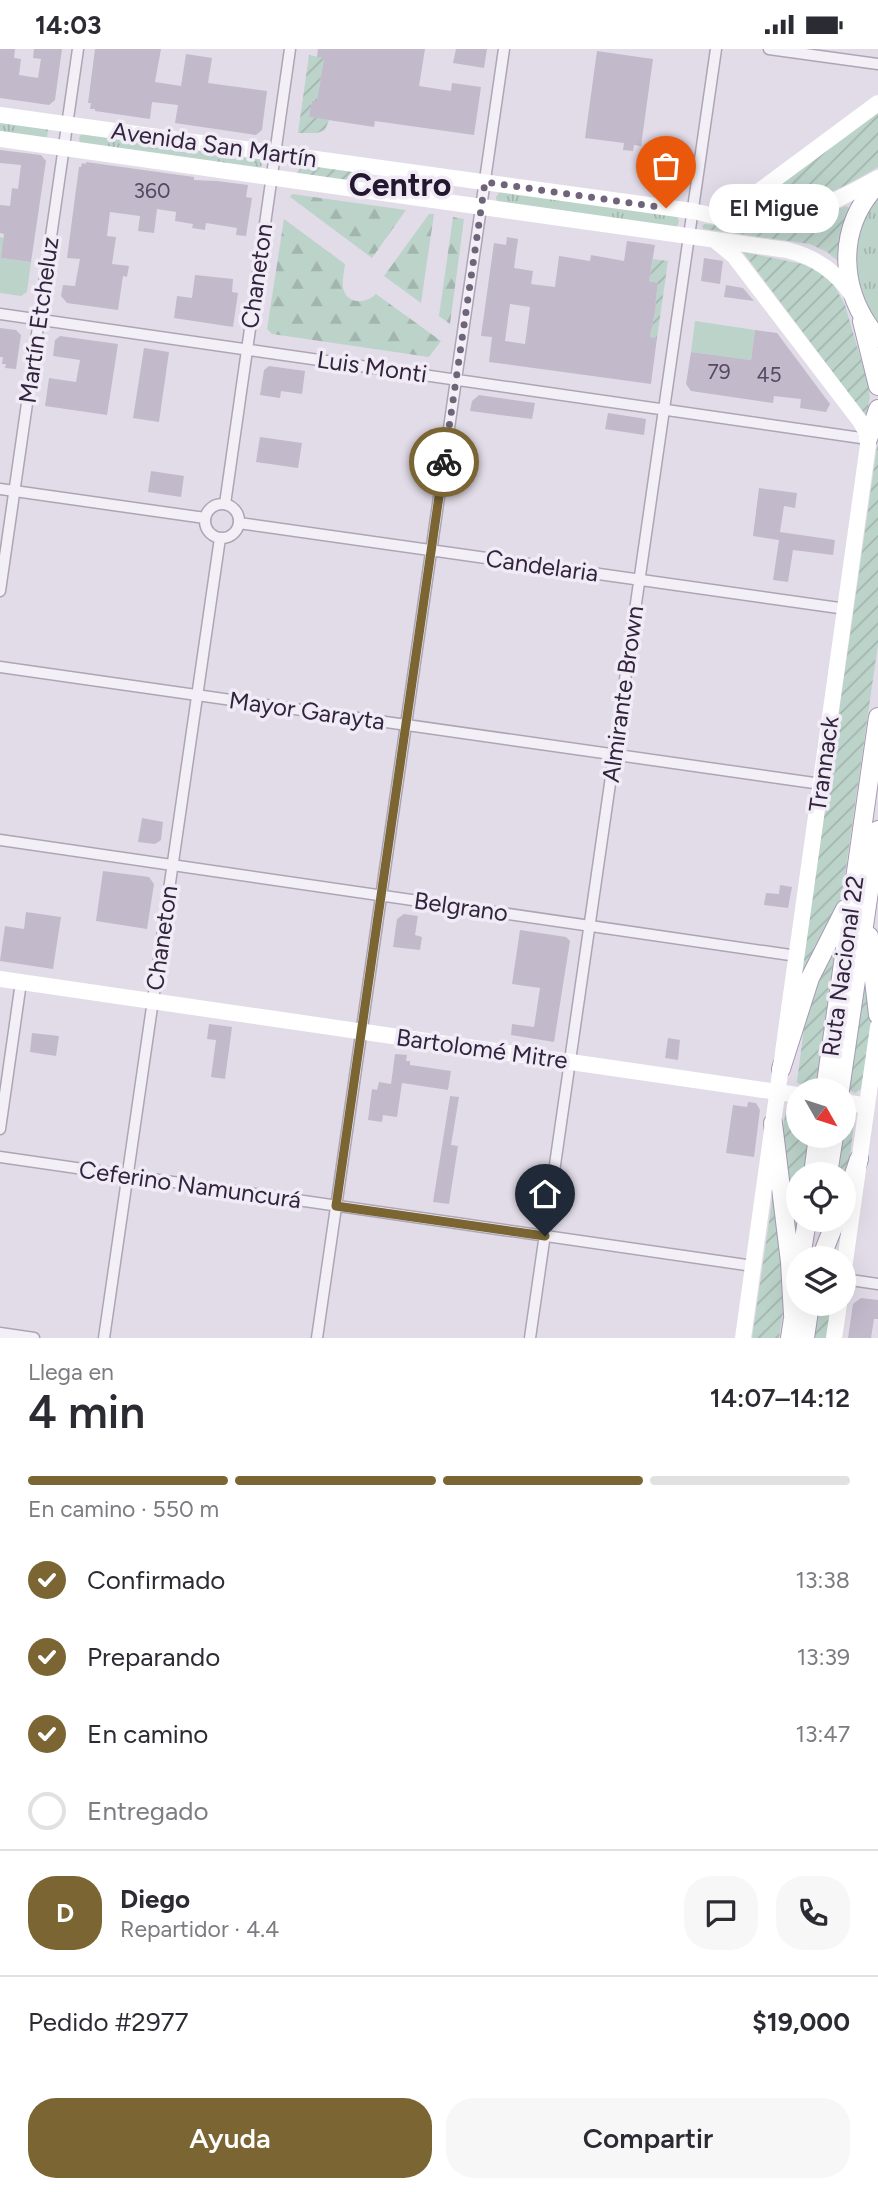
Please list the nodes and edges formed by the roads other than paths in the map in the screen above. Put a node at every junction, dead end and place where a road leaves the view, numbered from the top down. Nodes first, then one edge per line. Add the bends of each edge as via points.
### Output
1 (78, 49) edge
2 (290, 49) edge
3 (504, 49) edge
4 (716, 49) edge
5 (769, 49) edge
6 (878, 64) edge
7 (878, 103) edge
8 (0, 115) edge
9 (67, 124) junction
10 (0, 139) edge
11 (64, 148) junction
12 (275, 153) junction
13 (272, 178) junction
14 (878, 178) edge
15 (485, 182) junction
16 (878, 184) edge
17 (481, 208) junction
18 (692, 212) junction
19 (724, 217) junction
20 (688, 237) junction
21 (716, 241) junction
22 (856, 304) junction
23 (0, 314) edge
24 (39, 319) junction
25 (878, 338) edge
26 (247, 349) junction
27 (456, 380) junction
28 (878, 386) edge
29 (878, 409) edge
30 (664, 410) junction
31 (868, 439) junction
32 (0, 489) edge
33 (14, 491) junction
34 (225, 504) junction
35 (205, 518) junction
36 (239, 523) junction
37 (220, 538) junction
38 (431, 550) junction
39 (639, 580) junction
40 (0, 591) edge
41 (846, 609) junction
42 (0, 667) edge
43 (197, 695) junction
44 (878, 717) edge
45 (406, 725) junction
46 (614, 755) junction
47 (821, 785) junction
48 (878, 830) edge
49 (0, 840) edge
50 (172, 865) junction
51 (855, 876) junction
52 (381, 896) junction
53 (866, 914) junction
54 (589, 926) junction
55 (797, 956) junction
56 (0, 979) edge
57 (21, 982) junction
58 (153, 1001) junction
59 (878, 1016) edge
60 (878, 1027) edge
61 (361, 1031) junction
62 (570, 1062) junction
63 (781, 1069) junction
64 (827, 1078) edge
65 (842, 1078) edge
66 (778, 1092) junction
67 (786, 1093) edge
68 (872, 1107) edge
69 (773, 1123) junction
70 (0, 1129) edge
71 (0, 1157) edge
72 (859, 1159) junction
73 (856, 1168) edge
74 (128, 1176) junction
75 (336, 1206) junction
76 (545, 1236) junction
77 (788, 1246) edge
78 (847, 1246) edge
79 (753, 1266) junction
80 (856, 1281) edge
81 (878, 1284) edge
82 (793, 1316) edge
83 (808, 1316) edge
84 (837, 1316) edge
85 (0, 1333) edge
86 (34, 1338) edge
87 (104, 1338) edge
88 (317, 1338) edge
89 (530, 1338) edge
90 (743, 1338) edge
91 (790, 1338) edge
92 (805, 1338) edge
93 (834, 1338) edge

1 - 9 street, Martín Etcheluz
2 - 12 street, Chaneton
3 - 15 street
4 - 18 street, Almirante Brown
5 - 6 street
7 - 19 main road
8 - 9 main road, Avenida San Martín
9 - 11 street, Martín Etcheluz
9 - 12 main road, Avenida San Martín
10 - 11 main road, Avenida San Martín
11 - 13 main road, Avenida San Martín
11 - 24 street, Martín Etcheluz
12 - 13 street, Chaneton
12 - 15 main road, Avenida San Martín
13 - 17 main road, Avenida San Martín
13 - 26 street, Chaneton
14 - 19 main road, Avenida San Martín via 799,214 766,221
15 - 17 street
15 - 18 main road, Avenida San Martín
16 - 22 main road via 863,203 850,233 847,265
17 - 20 main road, Avenida San Martín
17 - 27 street
18 - 19 main road, Avenida San Martín
18 - 20 street, Almirante Brown
20 - 21 main road, Avenida San Martín
20 - 30 street, Almirante Brown
21 - 22 main road, Avenida San Martín via 811,257 832,271
21 - 31 main road via 734,256 860,421
22 - 25 main road
22 - 28 main road
23 - 24 street, Luis Monti
24 - 26 street, Luis Monti
24 - 33 street, Martín Etcheluz
26 - 27 street, Luis Monti
26 - 34 street, Chaneton
27 - 30 street, Luis Monti
27 - 38 street
29 - 31 main road
30 - 31 street, Luis Monti
30 - 39 street, Almirante Brown
31 - 41 main road, Trannack
32 - 33 street
33 - 35 street
33 - 40 street, Martín Etcheluz
34 - 35 street via 214,506
34 - 36 street via 234,508
35 - 37 street via 207,529
36 - 37 street via 234,533
36 - 38 street, Candelaria
37 - 43 street, Chaneton
38 - 39 street, Candelaria
38 - 45 street
39 - 41 street, Candelaria
39 - 46 street, Almirante Brown
41 - 47 main road, Trannack
42 - 43 street, Mayor Garayta
43 - 45 street, Mayor Garayta
43 - 50 street, Chaneton
44 - 51 main road, Ruta Nacional 22
45 - 46 street, Mayor Garayta
45 - 52 street
46 - 47 street, Mayor Garayta
46 - 54 street, Almirante Brown
47 - 55 main road, Trannack
48 - 53 main road, Ruta Nacional 22
49 - 50 street, Belgrano
50 - 52 street, Belgrano
50 - 58 street, Chaneton
51 - 63 main road via 838,926 810,978
51 - 64 main road, Ruta Nacional 22
52 - 54 street, Belgrano
52 - 61 street
53 - 59 main road
53 - 65 main road, Ruta Nacional 22
54 - 55 street, Belgrano
54 - 62 street, Almirante Brown
55 - 63 main road, Trannack
56 - 57 main road, Bartolomé Mitre
57 - 58 main road, Bartolomé Mitre
57 - 70 street
58 - 61 main road, Bartolomé Mitre
58 - 74 street, Chaneton
60 - 68 main road
61 - 62 main road, Bartolomé Mitre
61 - 75 street
62 - 66 main road, Bartolomé Mitre
62 - 76 street, Almirante Brown
63 - 66 main road, Trannack
66 - 67 main road, Bartolomé Mitre
66 - 69 main road, Trannack
68 - 72 main road
69 - 77 main road
69 - 79 main road, Trannack
71 - 74 street, Ceferino Namuncurá
72 - 73 main road
72 - 78 main road
74 - 75 street, Ceferino Namuncurá
74 - 87 street, Chaneton
75 - 76 street, Ceferino Namuncurá
75 - 88 street
76 - 79 street, Ceferino Namuncurá
76 - 89 street, Almirante Brown
79 - 90 main road, Trannack
80 - 81 street
82 - 91 main road
83 - 92 main road
84 - 93 main road
85 - 86 street

